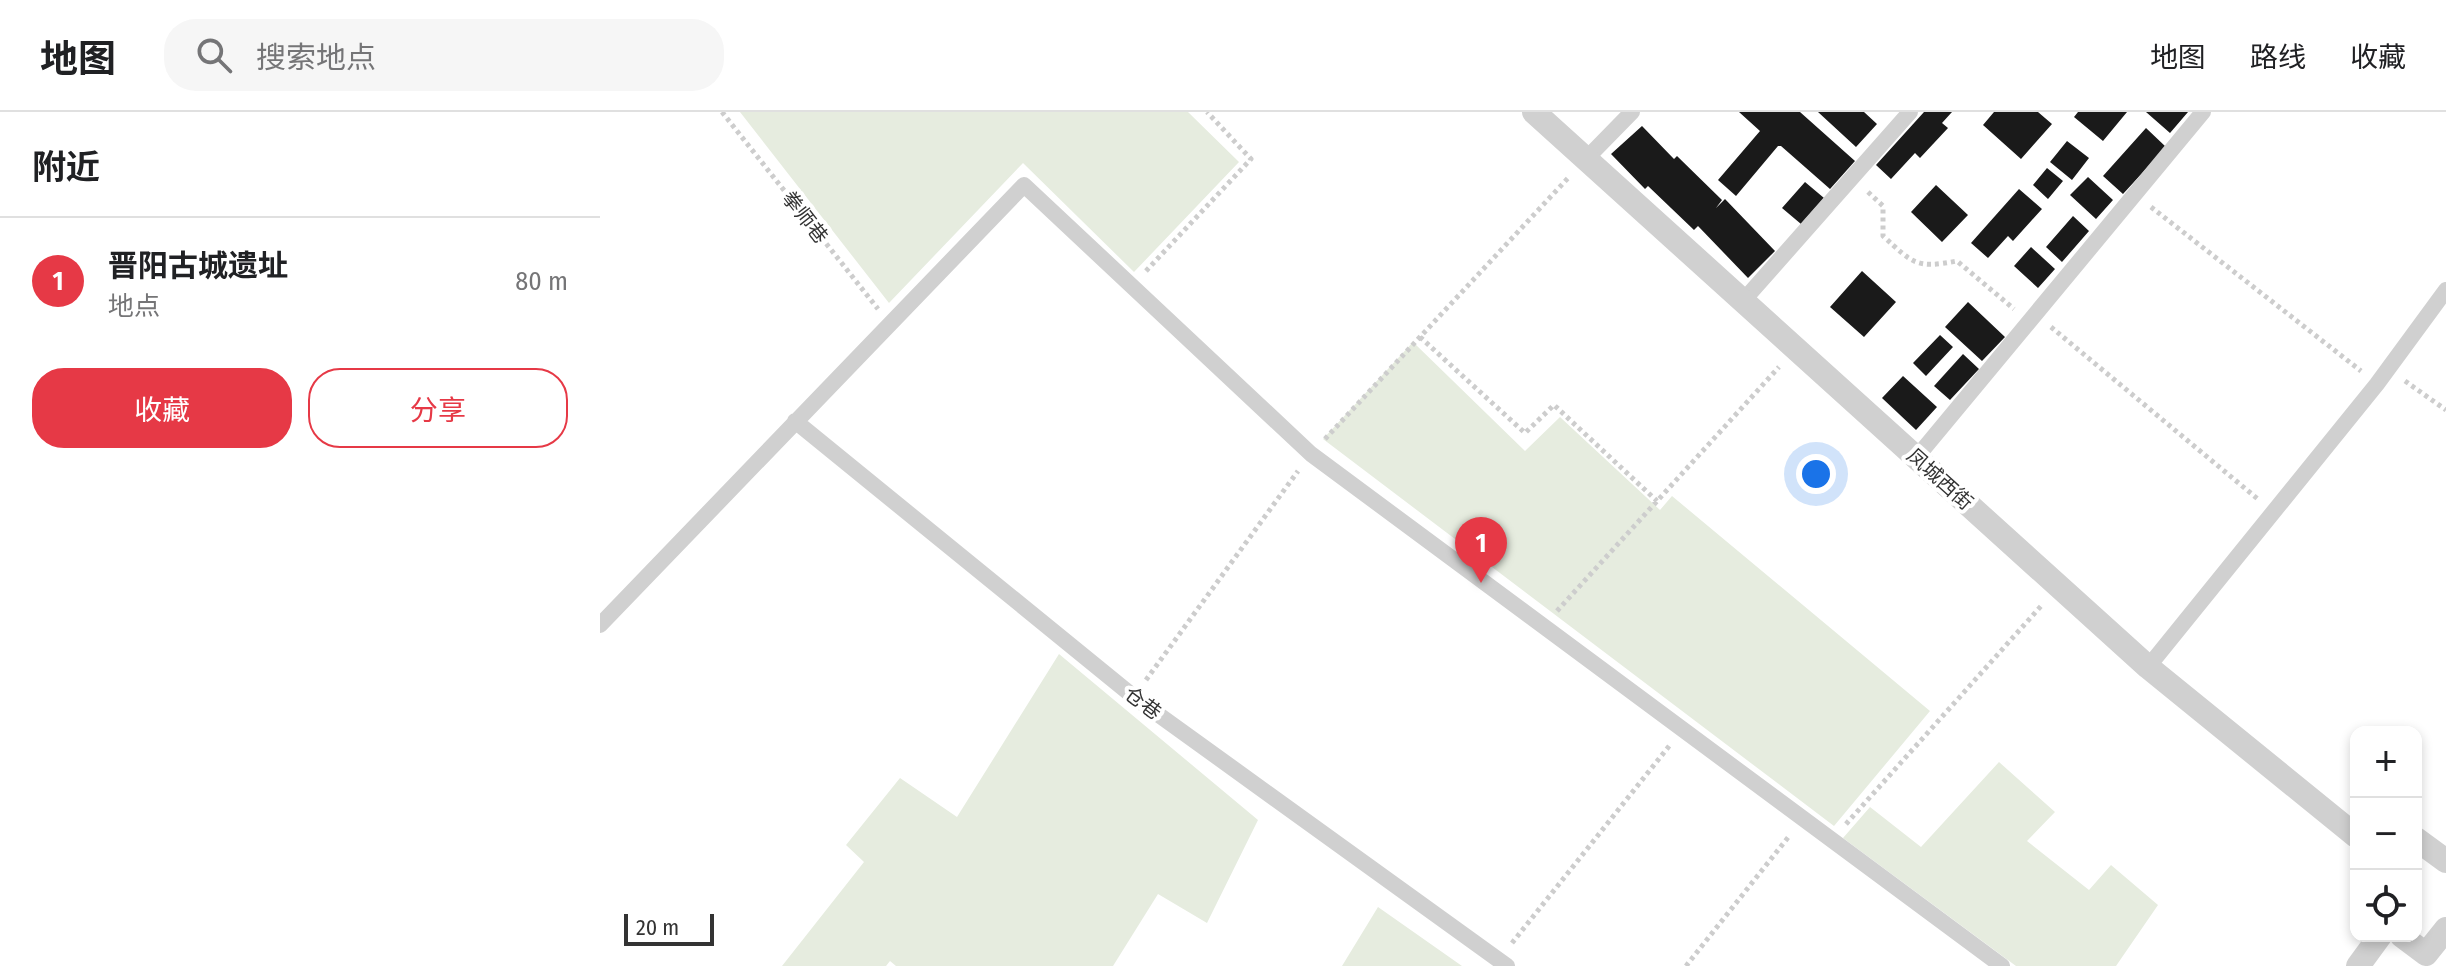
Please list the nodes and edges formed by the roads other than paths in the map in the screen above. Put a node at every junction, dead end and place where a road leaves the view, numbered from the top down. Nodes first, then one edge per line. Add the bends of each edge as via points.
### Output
1 (1534, 112) edge
2 (1632, 112) edge
3 (1910, 112) edge
4 (2203, 112) edge
5 (1586, 159) junction
6 (2446, 290) edge
7 (1743, 301) junction
8 (795, 421) junction
9 (1916, 458) junction
10 (600, 625) edge
11 (2148, 667) junction
12 (2350, 831) edge
13 (2422, 842) edge
14 (2443, 853) edge
15 (2446, 930) edge
16 (2376, 942) edge
17 (2410, 942) edge
18 (1503, 963) edge
19 (2002, 966) edge
20 (2358, 966) edge

1 - 5 street, 凤城西街
2 - 5 lane
3 - 7 lane
4 - 9 lane
5 - 7 street, 凤城西街
6 - 11 lane via 2377,384
7 - 9 street, 凤城西街
8 - 10 lane
8 - 18 lane, 仓巷 via 1134,697
8 - 19 lane via 1024,185 1311,454
9 - 11 street, 凤城西街
11 - 12 street, 凤城西街
13 - 14 street
15 - 17 street via 2426,954
16 - 20 street

